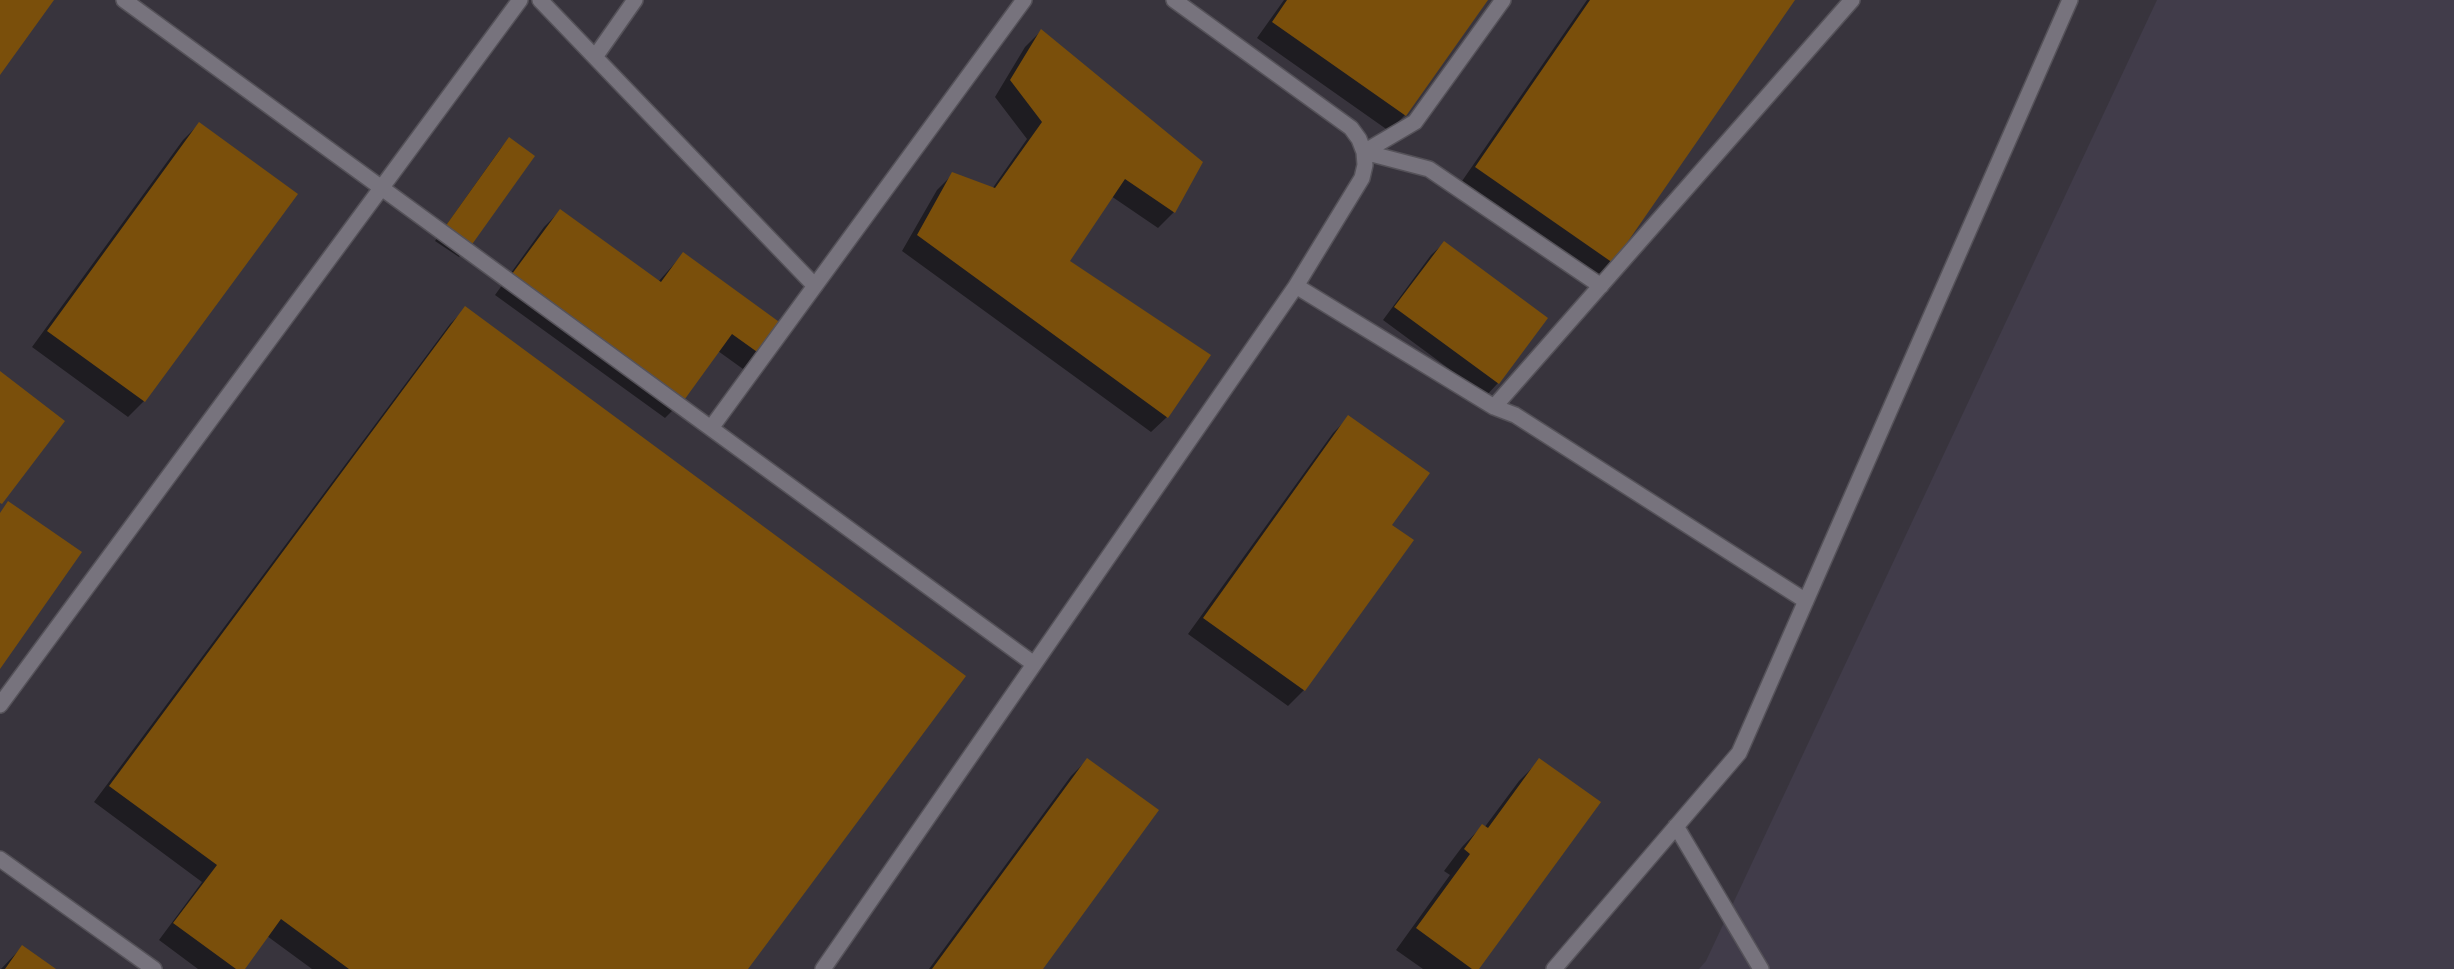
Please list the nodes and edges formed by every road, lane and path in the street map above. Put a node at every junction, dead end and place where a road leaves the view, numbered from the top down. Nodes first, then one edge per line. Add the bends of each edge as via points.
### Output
1 (124, 0) edge
2 (519, 0) edge
3 (540, 0) edge
4 (635, 0) edge
5 (1024, 0) edge
6 (1174, 0) edge
7 (1503, 0) edge
8 (1852, 0) edge
9 (2070, 0) edge
10 (1190, 5) edge
11 (595, 57) junction
12 (1364, 152) junction
13 (381, 188) junction
14 (815, 286) junction
15 (1296, 286) junction
16 (1601, 286) junction
17 (1494, 406) junction
18 (711, 428) junction
19 (1806, 601) junction
20 (1034, 664) junction
21 (0, 705) edge
22 (1676, 826) junction
23 (0, 859) edge
24 (154, 969) edge
25 (823, 969) edge
26 (1554, 969) edge
27 (1761, 969) edge

1 - 13 lane
2 - 13 lane
3 - 11 lane
4 - 11 lane
5 - 14 lane
6 - 10 lane
7 - 12 lane via 1415,122
8 - 16 lane
9 - 19 lane
10 - 12 lane via 1351,128
11 - 14 lane
12 - 15 lane via 1362,178
12 - 16 lane via 1429,169
13 - 18 lane
13 - 21 lane
14 - 18 lane
15 - 17 lane
15 - 20 lane
16 - 17 lane
17 - 19 lane via 1515,415
18 - 20 lane
19 - 22 lane via 1739,753
20 - 25 lane
22 - 26 lane
22 - 27 lane
23 - 24 lane

